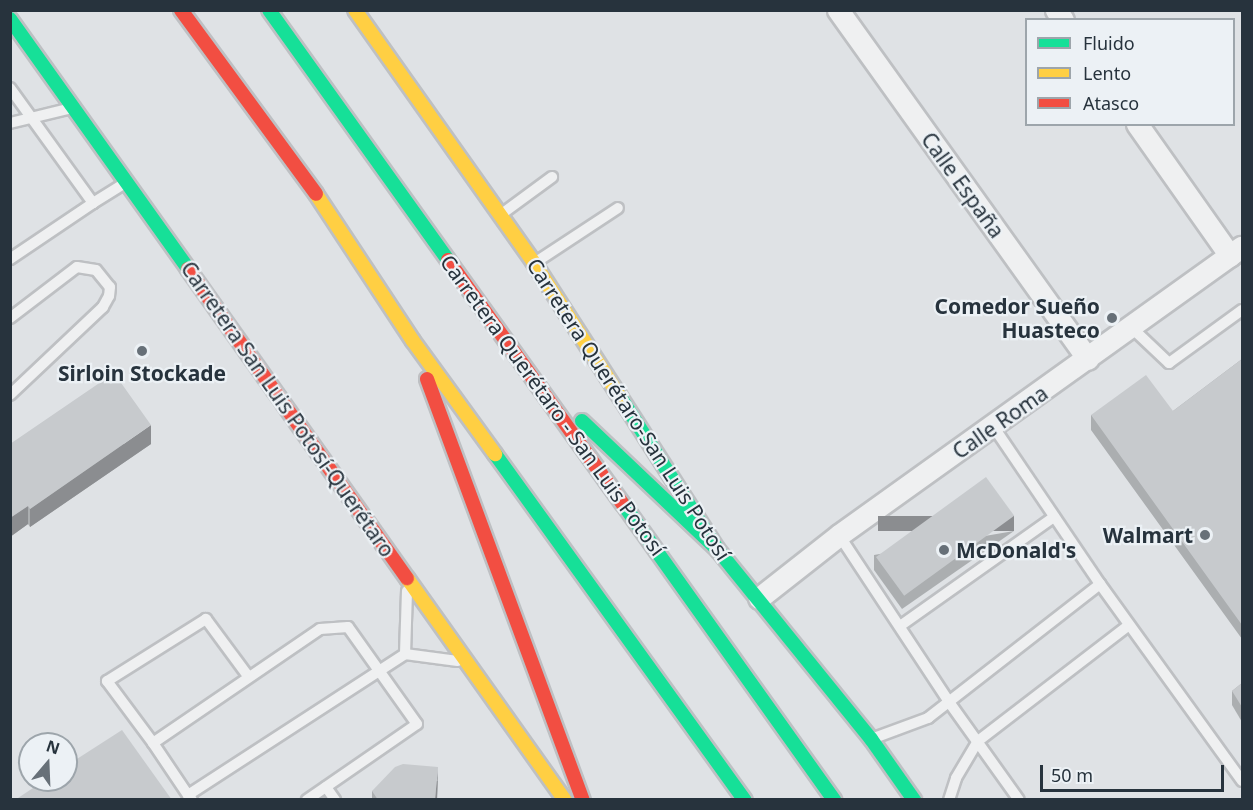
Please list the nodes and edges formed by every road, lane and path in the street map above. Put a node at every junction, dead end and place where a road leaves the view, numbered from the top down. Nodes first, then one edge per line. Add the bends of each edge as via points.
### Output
1 (181, 10) edge
2 (269, 10) edge
3 (838, 10) edge
4 (363, 13) edge
5 (10, 19) edge
6 (10, 88) edge
7 (74, 108) junction
8 (32, 117) junction
9 (10, 123) edge
10 (1139, 126) edge
11 (552, 177) dead end
12 (126, 182) junction
13 (93, 203) junction
14 (618, 208) dead end
15 (501, 215) junction
16 (1236, 252) edge
17 (10, 259) edge
18 (534, 263) junction
19 (1242, 310) edge
20 (10, 318) edge
21 (1132, 328) junction
22 (413, 341) junction
23 (1088, 359) junction
24 (528, 370) junction
25 (10, 395) edge
26 (993, 426) junction
27 (1054, 517) junction
28 (839, 535) junction
29 (718, 550) junction
30 (408, 579) junction
31 (1100, 584) junction
32 (759, 598) junction
33 (1129, 625) junction
34 (900, 626) junction
35 (405, 654) junction
36 (468, 662) junction
37 (379, 670) junction
38 (248, 676) junction
39 (949, 702) junction
40 (871, 739) junction
41 (978, 741) junction
42 (153, 743) junction
43 (1242, 781) edge
44 (326, 786) junction
45 (190, 797) edge
46 (307, 800) edge
47 (335, 800) edge
48 (565, 800) edge
49 (583, 800) edge
50 (745, 800) edge
51 (834, 800) edge
52 (914, 800) edge
53 (948, 800) edge
54 (1019, 800) edge

1 - 22 main road via 332,217
2 - 24 main road, Carretera Querétaro - San Luis Potosí
3 - 23 street, Calle España
4 - 15 main road, Carretera Querétaro-San Luis Potosí
5 - 7 main road, Carretera San Luis Potosí-Querétaro
6 - 8 lane
7 - 8 lane
7 - 12 main road, Carretera San Luis Potosí-Querétaro
8 - 9 lane
8 - 13 lane
10 - 16 street
11 - 15 lane
12 - 13 lane
12 - 30 main road, Carretera San Luis Potosí-Querétaro
13 - 17 lane
14 - 18 lane
15 - 18 main road, Carretera Querétaro-San Luis Potosí
16 - 21 street, Calle Roma
18 - 29 main road, Carretera Querétaro-San Luis Potosí
19 - 21 lane via 1169,363
20 - 25 lane via 77,267 96,270 110,287 103,307
21 - 23 street, Calle Roma
22 - 49 main road
22 - 50 main road
23 - 26 street, Calle Roma
24 - 29 main road
24 - 51 main road, Carretera Querétaro - San Luis Potosí
26 - 27 lane
26 - 28 street, Calle Roma
27 - 31 lane
27 - 34 lane
28 - 32 street, Calle Roma
28 - 34 lane
29 - 32 main road, Carretera Querétaro-San Luis Potosí
30 - 35 lane
30 - 36 main road, Carretera San Luis Potosí-Querétaro
31 - 33 lane
31 - 39 lane
32 - 40 main road, Carretera Querétaro-San Luis Potosí
33 - 41 lane
33 - 43 lane
34 - 39 lane
35 - 36 lane
35 - 37 lane
36 - 48 main road, Carretera San Luis Potosí-Querétaro
37 - 38 lane via 348,627 320,629
37 - 44 lane via 417,724
37 - 45 lane
38 - 42 lane
38 - 42 lane via 206,619 107,681
39 - 40 lane via 928,718
39 - 41 lane
40 - 52 main road, Carretera Querétaro-San Luis Potosí
41 - 53 lane
41 - 54 lane
42 - 45 lane
44 - 46 lane
44 - 47 lane

